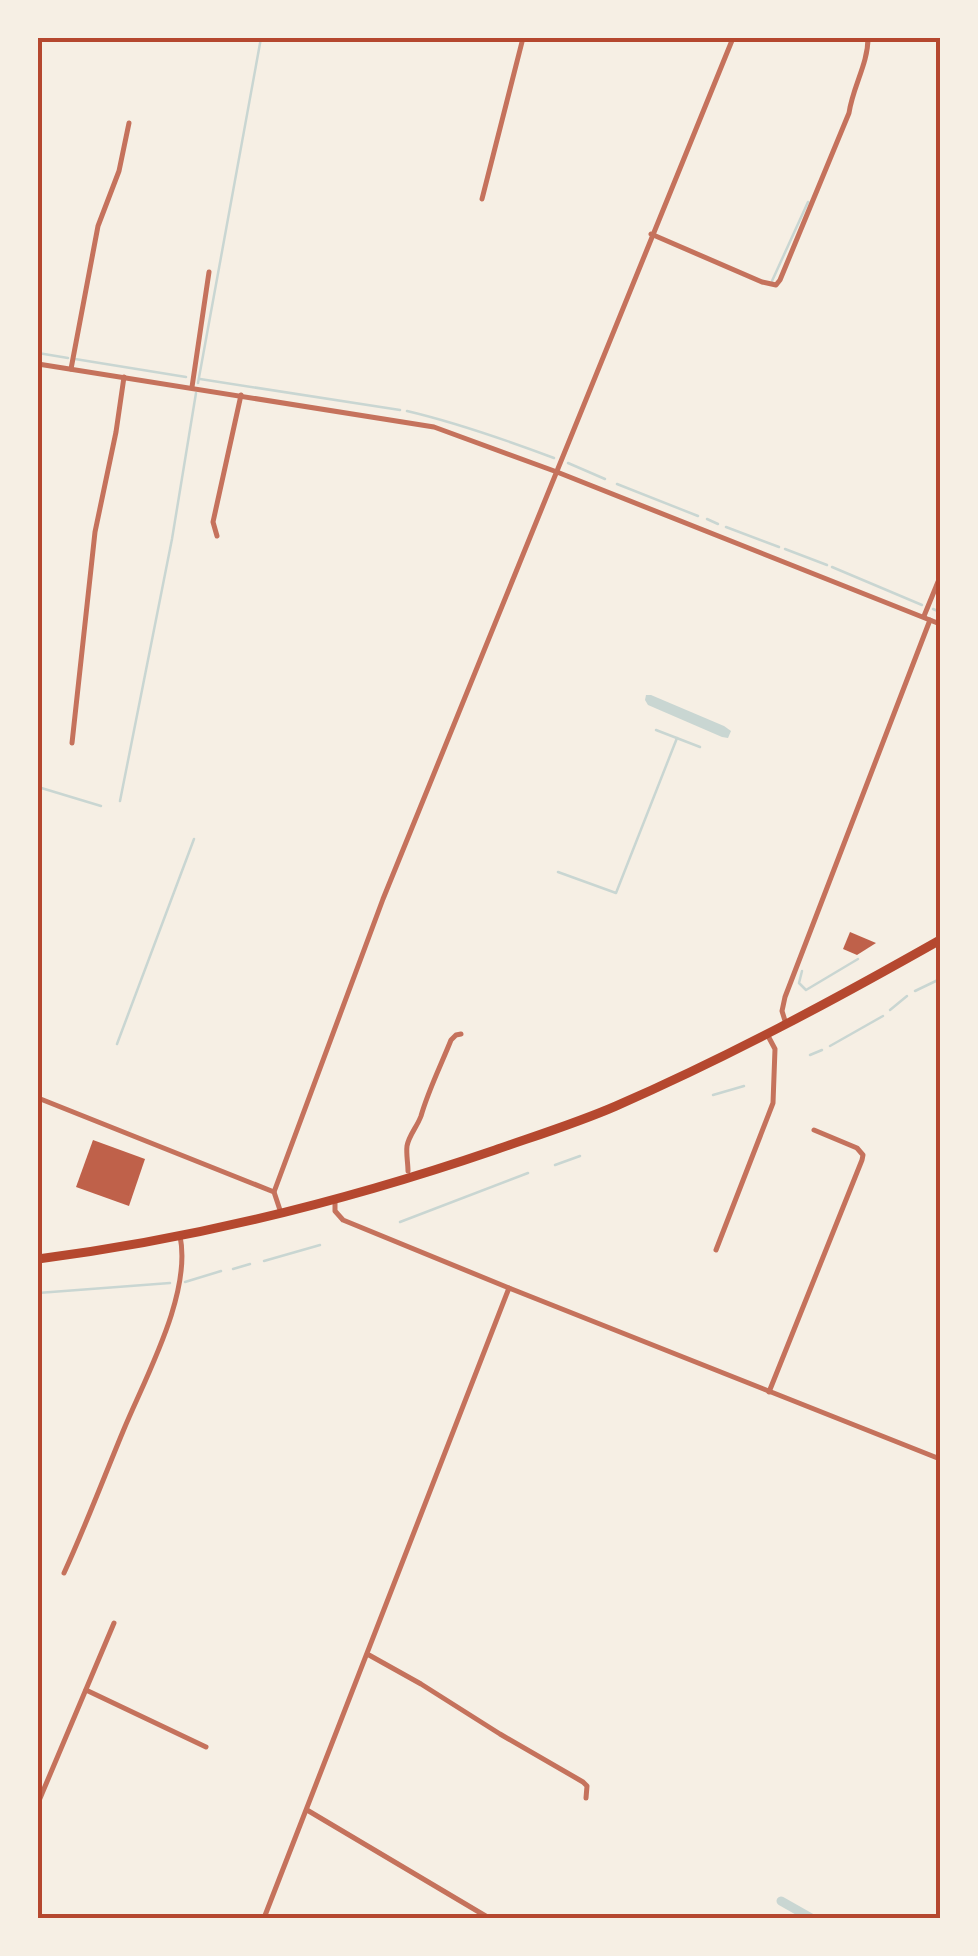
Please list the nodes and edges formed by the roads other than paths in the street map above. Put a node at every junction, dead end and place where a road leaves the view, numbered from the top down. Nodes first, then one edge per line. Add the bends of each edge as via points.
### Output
1 (523, 38) edge
2 (733, 38) edge
3 (868, 38) edge
4 (129, 122) dead end
5 (482, 198) dead end
6 (651, 234) junction
7 (208, 272) dead end
8 (38, 364) edge
9 (72, 369) junction
10 (124, 376) junction
11 (192, 387) junction
12 (241, 394) junction
13 (556, 472) junction
14 (217, 536) dead end
15 (940, 577) edge
16 (927, 619) junction
17 (940, 624) edge
18 (72, 743) dead end
19 (940, 940) edge
20 (786, 1025) junction
21 (461, 1034) dead end
22 (767, 1034) junction
23 (38, 1098) edge
24 (814, 1130) dead end
25 (408, 1171) dead end
26 (274, 1192) junction
27 (335, 1200) junction
28 (281, 1214) junction
29 (180, 1236) junction
30 (716, 1250) dead end
31 (38, 1259) edge
32 (509, 1288) junction
33 (769, 1392) junction
34 (940, 1459) edge
35 (64, 1573) dead end
36 (114, 1623) dead end
37 (368, 1654) junction
38 (86, 1690) junction
39 (206, 1747) dead end
40 (586, 1798) dead end
41 (38, 1803) edge
42 (306, 1810) junction
43 (264, 1918) edge
44 (489, 1918) edge

1 - 5 street
2 - 6 street
3 - 6 street via 849,113 776,285
4 - 9 street via 98,226
6 - 13 street
7 - 11 street
8 - 9 street
9 - 10 street
10 - 11 street
10 - 18 street via 95,532
11 - 12 street
12 - 13 street via 434,427
12 - 14 street via 213,522
13 - 16 street
13 - 26 street via 383,899
15 - 16 street
16 - 17 street
16 - 20 street via 785,997
19 - 20 main road
20 - 22 main road
21 - 25 street via 451,1040 409,1139
22 - 27 main road via 612,1108
22 - 30 street via 775,1049 773,1102
23 - 26 street
24 - 33 street via 857,1148 862,1160
26 - 28 street
27 - 28 main road
27 - 32 street via 344,1220
28 - 29 main road
29 - 31 main road
29 - 35 street via 172,1313
32 - 33 street
32 - 37 street
33 - 34 street
36 - 38 street
37 - 40 street via 584,1782
37 - 42 street
38 - 39 street
38 - 41 street
42 - 43 street
42 - 44 street

